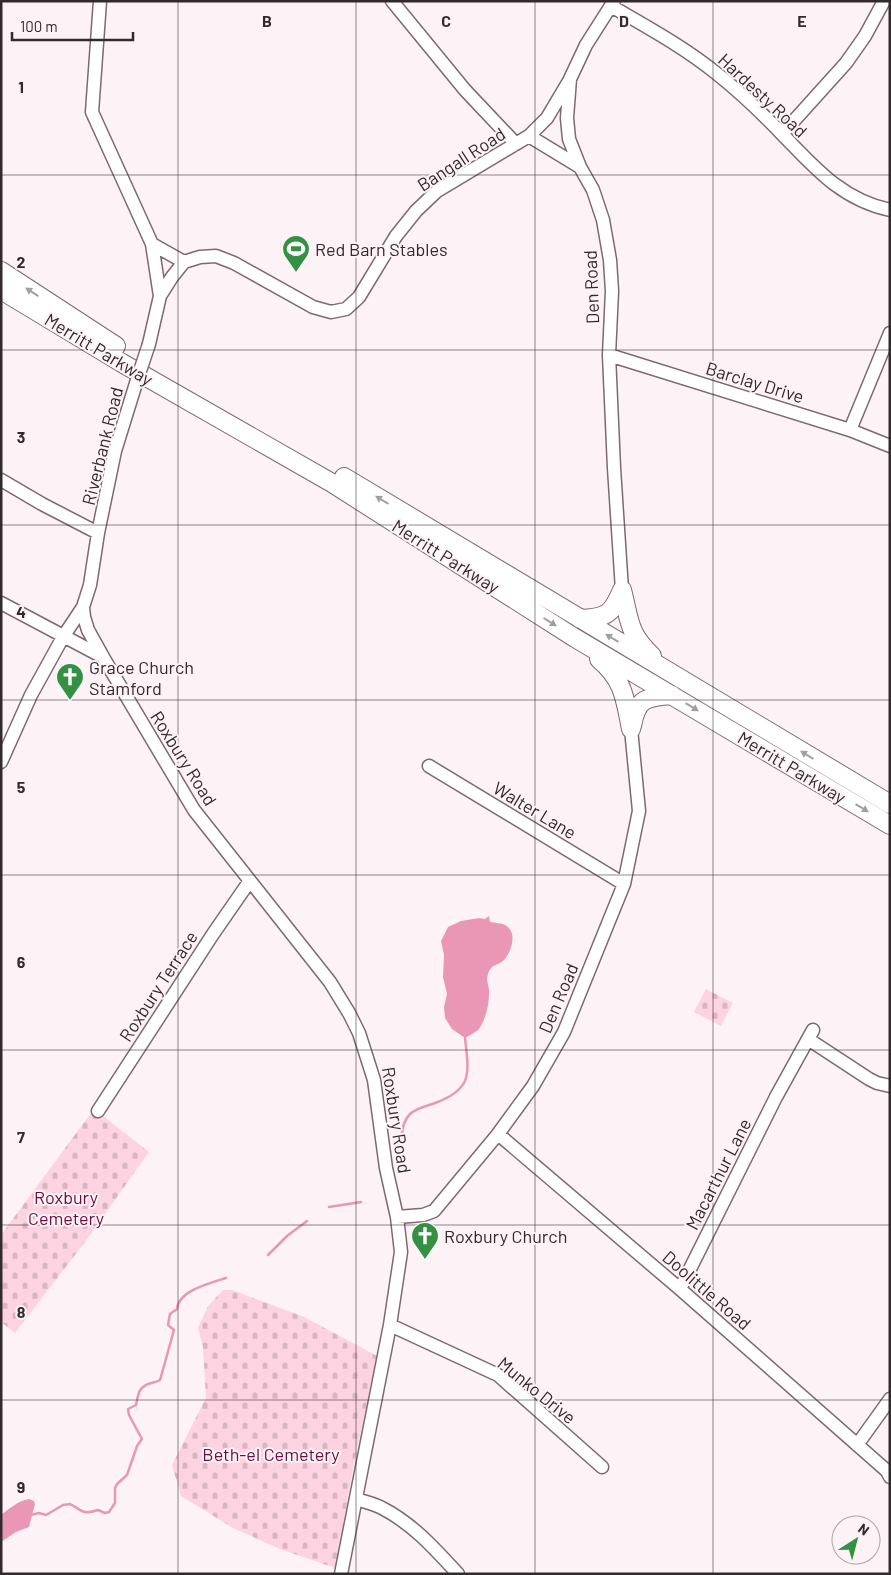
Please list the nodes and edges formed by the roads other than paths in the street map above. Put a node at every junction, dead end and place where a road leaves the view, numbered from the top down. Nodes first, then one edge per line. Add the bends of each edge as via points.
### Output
1 (100, 1) edge
2 (392, 1) edge
3 (884, 1) edge
4 (612, 4) edge
5 (570, 79) junction
6 (782, 134) junction
7 (529, 136) junction
8 (516, 144) junction
9 (580, 167) junction
10 (890, 210) edge
11 (152, 244) junction
12 (184, 262) junction
13 (1, 271) edge
14 (1, 290) edge
15 (160, 296) junction
16 (890, 333) edge
17 (609, 355) junction
18 (850, 430) junction
19 (890, 446) edge
20 (1, 480) edge
21 (98, 533) junction
22 (622, 590) junction
23 (1, 604) edge
24 (83, 607) junction
25 (580, 619) junction
26 (63, 637) junction
27 (575, 638) junction
28 (103, 657) junction
29 (669, 672) junction
30 (672, 695) junction
31 (631, 729) junction
32 (1, 762) edge
33 (429, 766) dead end
34 (890, 804) edge
35 (890, 825) edge
36 (249, 882) junction
37 (624, 884) junction
38 (890, 1086) edge
39 (98, 1110) dead end
40 (498, 1134) junction
41 (397, 1217) junction
42 (680, 1289) junction
43 (390, 1325) junction
44 (890, 1399) edge
45 (857, 1445) junction
46 (602, 1467) dead end
47 (890, 1477) edge
48 (357, 1499) junction
49 (341, 1574) edge
50 (458, 1574) edge

1 - 11 street, Riverbank Road via 92,112
2 - 8 street via 465,90
3 - 6 street via 846,63
4 - 5 street, Den Road via 586,45
4 - 6 street, Hardesty Road via 722,78
5 - 7 street, Bangall Road via 547,118
5 - 9 street, Den Road via 567,118
6 - 10 street, Hardesty Road via 815,169 844,191 877,208
7 - 8 street, Bangall Road
7 - 9 street, Bangall Road
8 - 12 street, Bangall Road via 437,192 416,211 396,236 359,297 346,309 331,312 314,307 216,256
9 - 17 street, Den Road via 593,190 603,220 610,260
11 - 12 street
11 - 15 street, Riverbank Road
12 - 15 street, Riverbank Road
25 -> 13 highway, Merritt Parkway via 340,475 127,353
14 -> 27 highway, Merritt Parkway via 332,484
15 - 21 street, Riverbank Road, bridge via 149,344 116,451
16 - 18 street
17 - 18 street, Barclay Drive
17 - 22 street, Den Road
18 - 19 street, Barclay Drive
20 - 21 street
21 - 24 street, Riverbank Road
22 - 25 highway via 608,614
22 - 29 highway via 632,631
23 - 26 street
24 - 26 street
24 - 28 street, Roxbury Road via 88,630
29 -> 25 highway, Merritt Parkway
26 - 28 street
26 - 32 street via 31,695
27 - 30 highway, Merritt Parkway
27 - 31 highway via 607,665 619,680
28 - 36 street, Roxbury Road via 194,810
34 -> 29 highway, Merritt Parkway
30 - 31 highway via 647,698 635,712
30 -> 35 highway, Merritt Parkway
31 - 37 street, Den Road via 639,811
33 - 37 street, Walter Lane
36 - 39 street, Roxbury Terrace
36 - 41 street, Roxbury Road via 330,982 359,1033 374,1080 386,1168
37 - 40 street, Den Road via 564,1032 533,1086
38 - 42 street, Macarthur Lane via 869,1079 810,1035
40 - 41 street, Den Road via 434,1210 423,1215
40 - 42 street, Doolittle Road
41 - 43 street, Roxbury Road via 402,1252
42 - 45 street, Doolittle Road
43 - 46 street, Munko Drive via 498,1375
43 - 48 street, Roxbury Road
44 - 45 street
45 - 47 street, Doolittle Road
48 - 49 street, Roxbury Road
48 - 50 street via 399,1517

